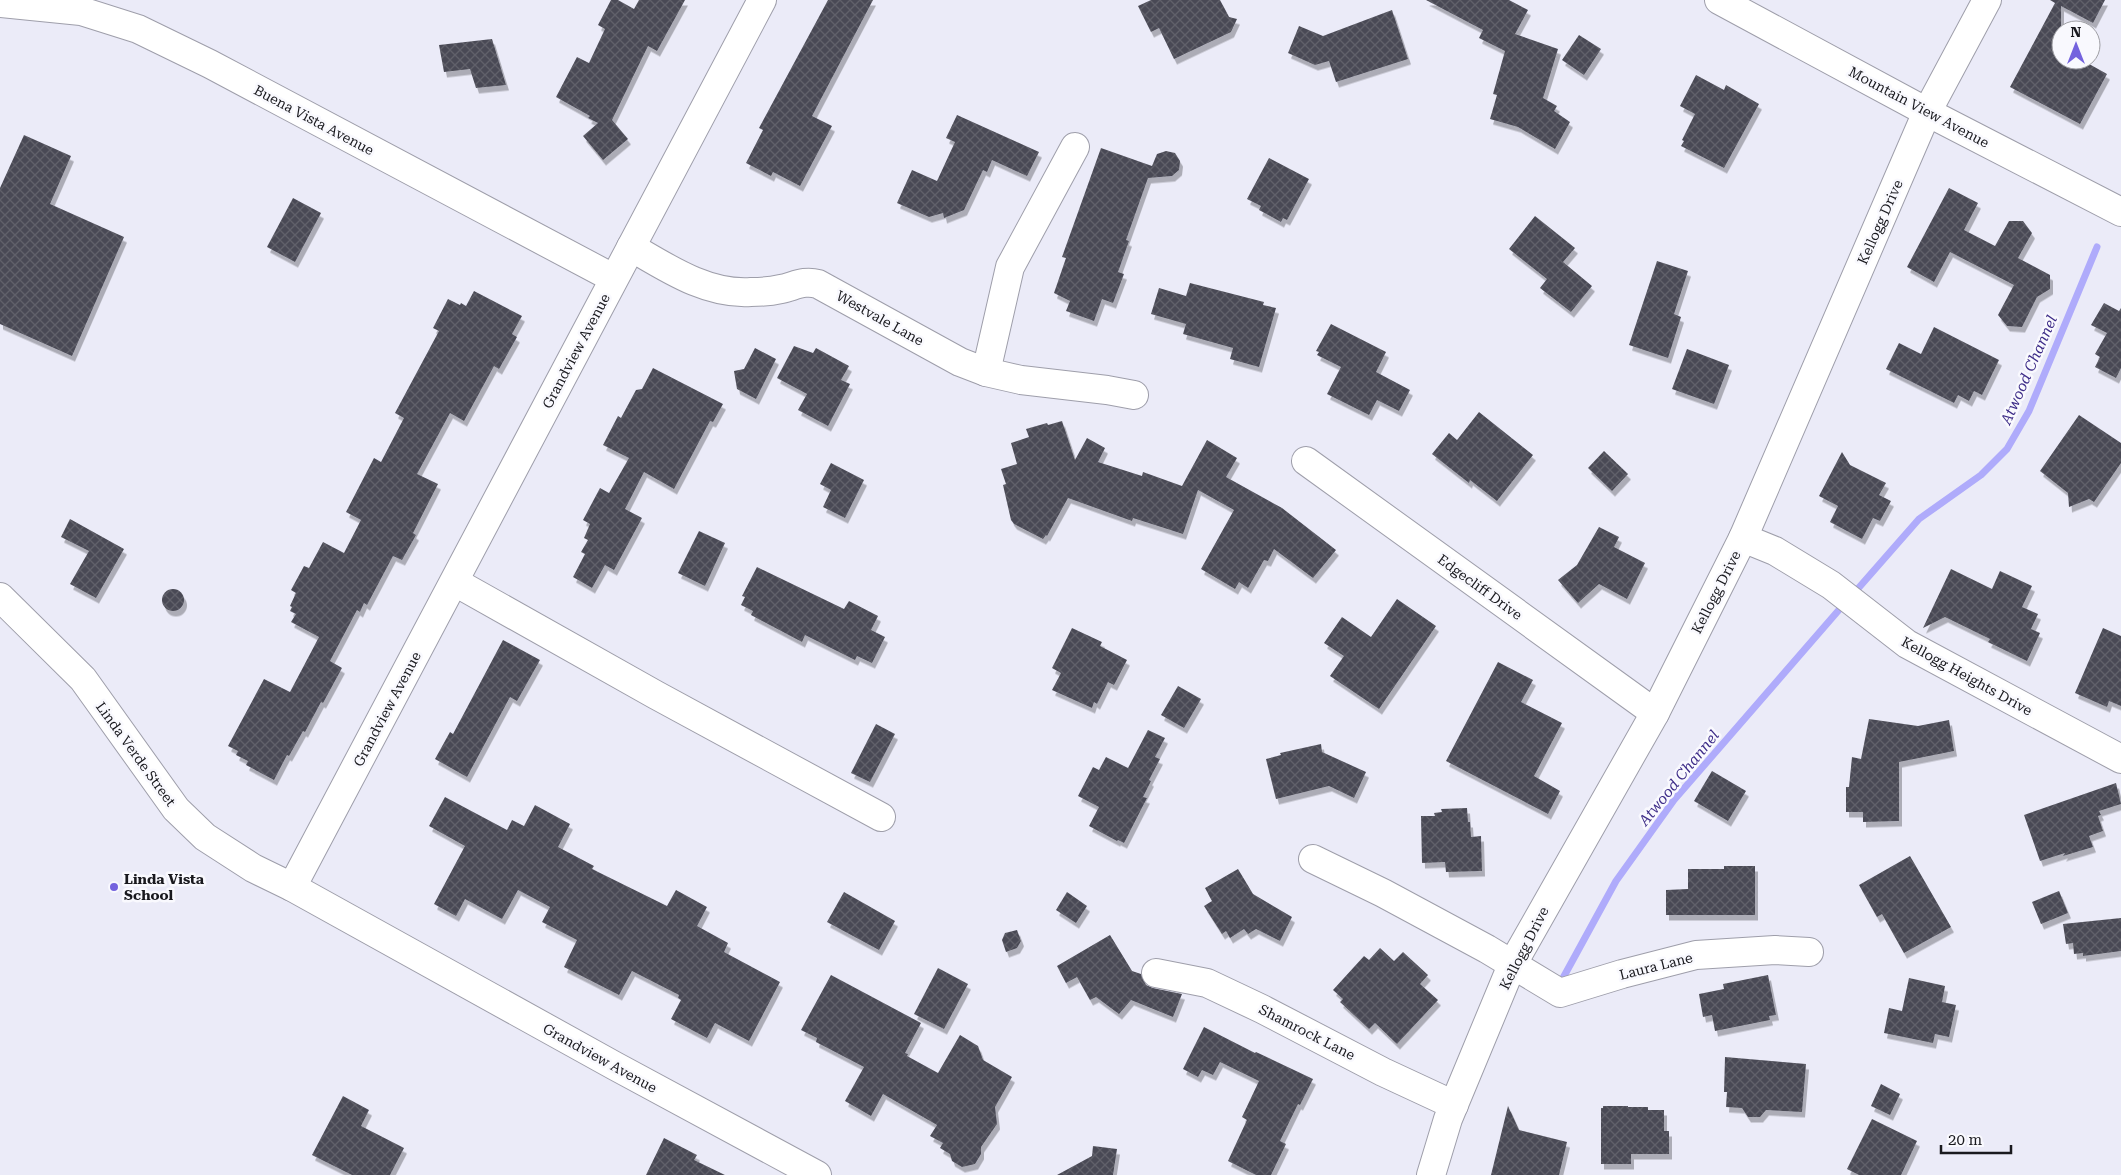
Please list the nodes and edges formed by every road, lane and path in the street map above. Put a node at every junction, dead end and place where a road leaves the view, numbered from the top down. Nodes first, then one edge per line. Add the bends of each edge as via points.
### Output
1 (762, 0) edge
2 (1719, 0) edge
3 (1987, 0) edge
4 (0, 3) edge
5 (1927, 112) junction
6 (1075, 147) dead end
7 (2121, 212) edge
8 (631, 247) junction
9 (613, 278) junction
10 (986, 372) junction
11 (1134, 395) dead end
12 (1306, 461) dead end
13 (1743, 538) junction
14 (455, 582) junction
15 (0, 597) edge
16 (1655, 713) junction
17 (2121, 759) edge
18 (881, 817) dead end
19 (1313, 859) dead end
20 (292, 887) junction
21 (1809, 952) dead end
22 (1512, 965) junction
23 (1156, 973) dead end
24 (1454, 1105) junction
25 (818, 1175) edge
26 (1431, 1175) edge

1 - 8 street, Grandview Avenue
2 - 5 street, Mountain View Avenue
3 - 5 street, Kellogg Drive
4 - 9 street, Buena Vista Avenue via 81,11 138,29
5 - 7 street, Mountain View Avenue
5 - 13 street, Kellogg Drive
6 - 10 street via 1010,267
8 - 9 street, Grandview Avenue
8 - 10 street, Westvale Lane via 677,274 710,287 749,292 808,282 818,284 960,362
9 - 14 street, Grandview Avenue
10 - 11 street, Westvale Lane via 1021,380
12 - 16 street, Edgecliff Drive
13 - 16 street, Kellogg Drive
13 - 17 street, Kellogg Heights Drive via 1775,551 1831,585 1907,644
14 - 18 street
14 - 20 street, Grandview Avenue
15 - 20 street, Linda Verde Street via 83,679 176,808 205,837 253,868
16 - 22 street, Kellogg Drive
19 - 22 street
20 - 25 street, Grandview Avenue
21 - 22 street, Laura Lane via 1775,950 1696,955 1560,993
22 - 24 street, Kellogg Drive
23 - 24 street, Shamrock Lane via 1207,983
24 - 26 street, Kellogg Drive

